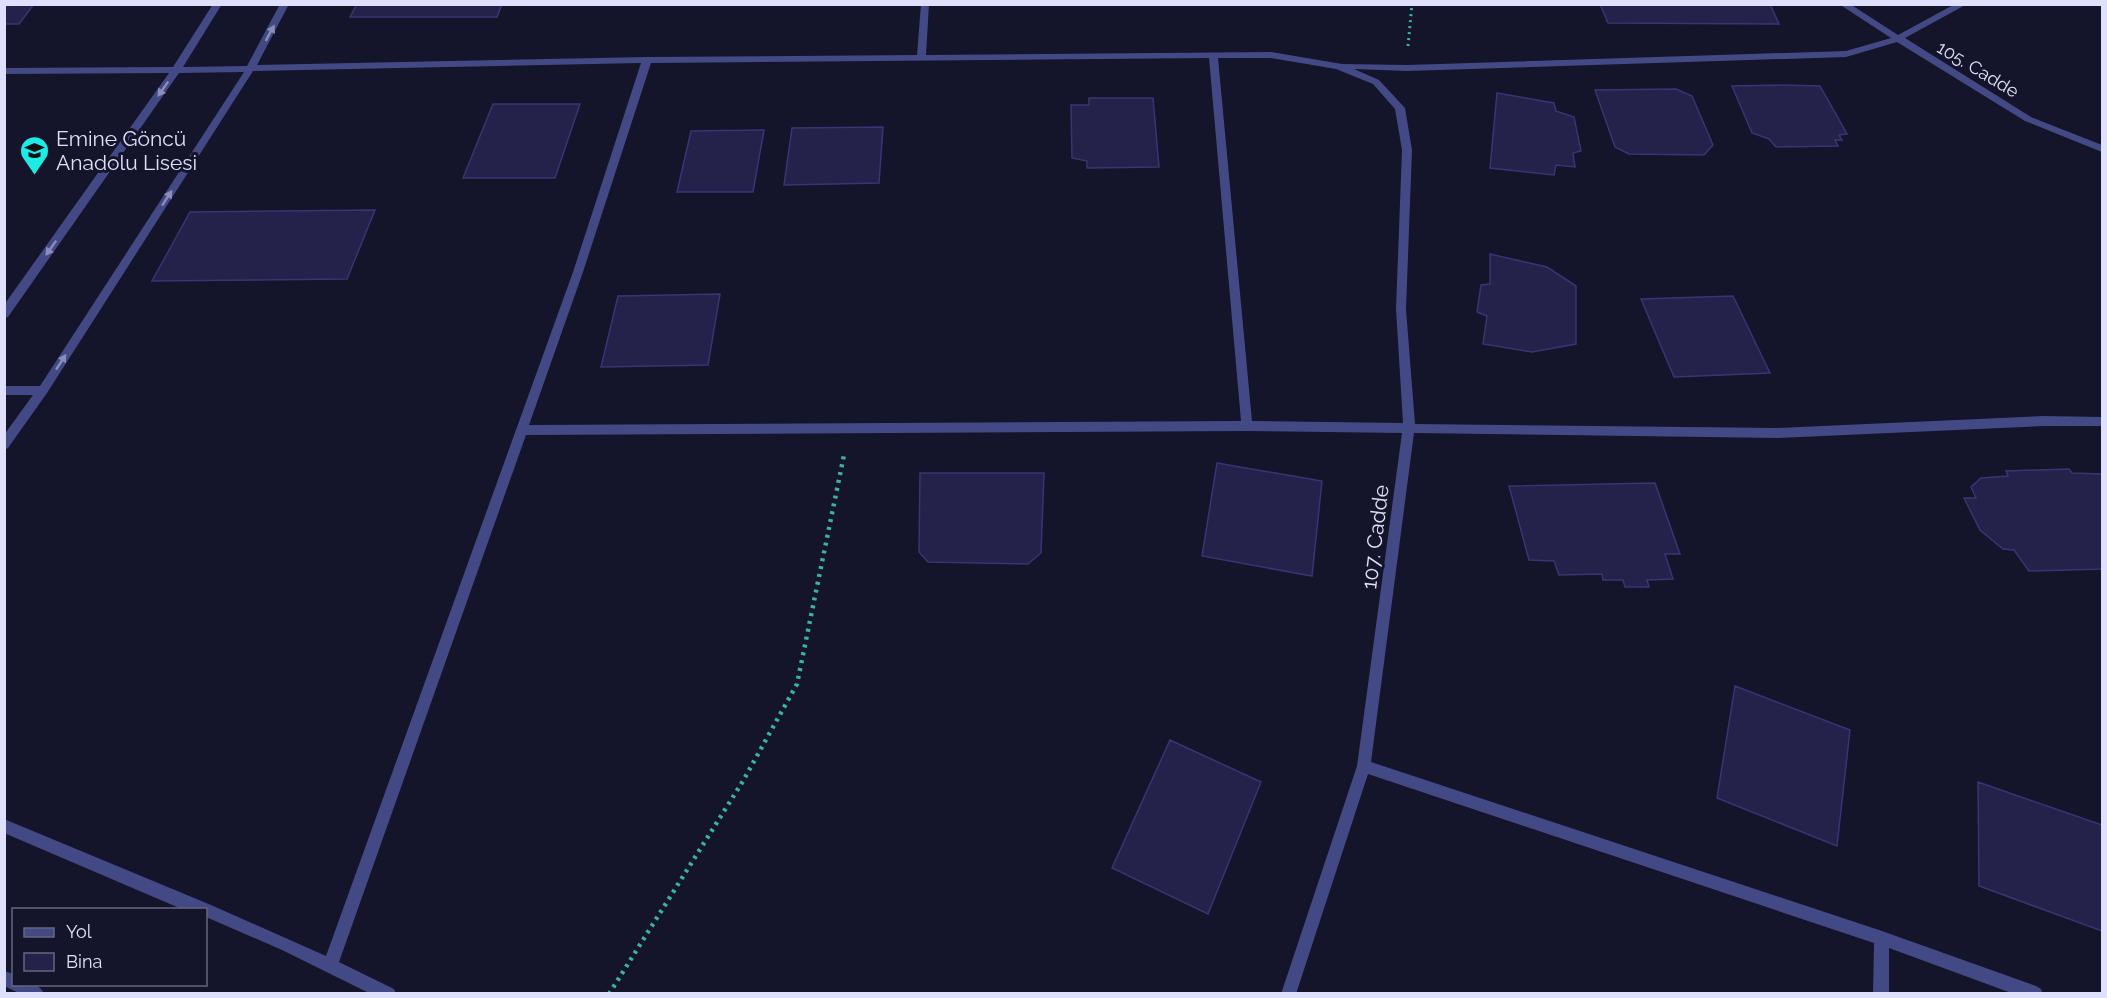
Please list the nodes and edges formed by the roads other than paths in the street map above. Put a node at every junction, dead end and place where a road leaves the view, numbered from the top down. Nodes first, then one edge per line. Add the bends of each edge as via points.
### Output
1 (218, 4) edge
2 (285, 4) edge
3 (925, 4) edge
4 (1843, 4) edge
5 (1963, 4) edge
6 (1897, 39) junction
7 (1212, 55) junction
8 (921, 58) junction
9 (647, 60) junction
10 (1338, 66) junction
11 (250, 69) junction
12 (176, 70) junction
13 (4, 71) edge
14 (2103, 150) edge
15 (4, 314) edge
16 (43, 390) junction
17 (4, 391) edge
18 (2103, 421) edge
19 (1247, 426) junction
20 (1409, 427) junction
21 (522, 430) junction
22 (4, 445) edge
23 (1364, 766) junction
24 (4, 826) edge
25 (199, 908) edge
26 (207, 911) edge
27 (1882, 938) junction
28 (330, 966) junction
29 (22, 986) edge
30 (37, 993) edge
31 (389, 993) edge
32 (1287, 993) edge
33 (1881, 993) edge
34 (2036, 993) edge

1 - 12 street
11 -> 2 street
3 - 8 street
4 - 6 street, 105. Cadde
5 - 6 street
6 - 10 street via 1846,54 1407,68
6 - 14 street, 105. Cadde via 2028,119
7 - 8 street
7 - 10 street via 1271,55
7 - 19 street
8 - 9 street
9 - 11 street
9 - 21 street
10 - 20 street, 107. Cadde via 1376,82 1400,108 1407,150 1401,309
11 - 12 street
16 -> 11 street
12 - 13 street
12 -> 15 street
16 - 17 street
16 - 22 street
18 - 20 street via 1778,433
19 - 20 street
19 - 21 street
20 - 23 street, 107. Cadde
21 - 28 street
23 - 27 street
23 - 32 street, 107. Cadde
24 - 25 street
26 - 28 street
27 - 33 street
27 - 34 street
28 - 31 street
29 - 30 street

